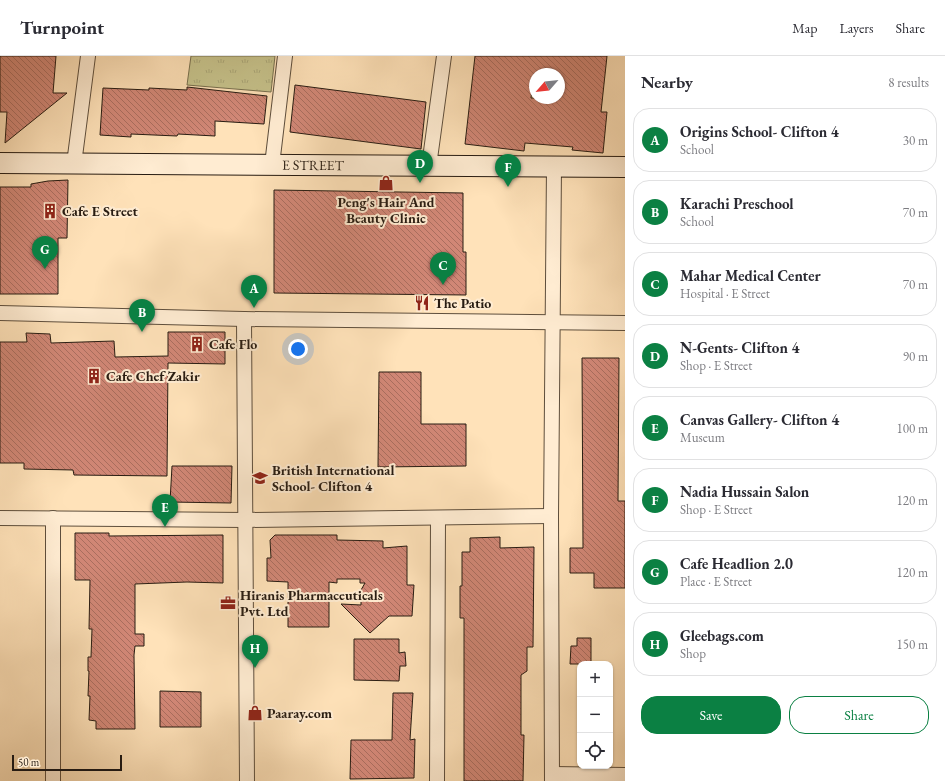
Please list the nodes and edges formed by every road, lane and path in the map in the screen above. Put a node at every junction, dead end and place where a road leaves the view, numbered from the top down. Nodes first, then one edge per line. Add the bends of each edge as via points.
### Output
1 (88, 56) edge
2 (285, 56) edge
3 (444, 56) edge
4 (0, 163) edge
5 (74, 164) junction
6 (272, 165) junction
7 (429, 166) junction
8 (554, 166) junction
9 (625, 167) edge
10 (0, 313) edge
11 (244, 319) junction
12 (552, 323) junction
13 (625, 323) edge
14 (551, 516) junction
15 (0, 518) edge
16 (53, 518) junction
17 (438, 518) junction
18 (246, 520) junction
19 (625, 775) edge
20 (552, 778) edge
21 (53, 781) edge
22 (248, 781) edge
23 (437, 781) edge

1 - 5 street
2 - 6 street
3 - 7 street
4 - 5 main road, E STREET
5 - 6 main road, E STREET
6 - 7 main road, E STREET
7 - 8 main road, E STREET
8 - 9 main road, E STREET
8 - 12 street
10 - 11 street
11 - 12 street
11 - 18 street
12 - 13 street
12 - 14 street
14 - 17 street
14 - 20 street
15 - 16 street
16 - 18 street
16 - 21 street
17 - 18 street
17 - 23 street
18 - 22 street
19 - 20 street

